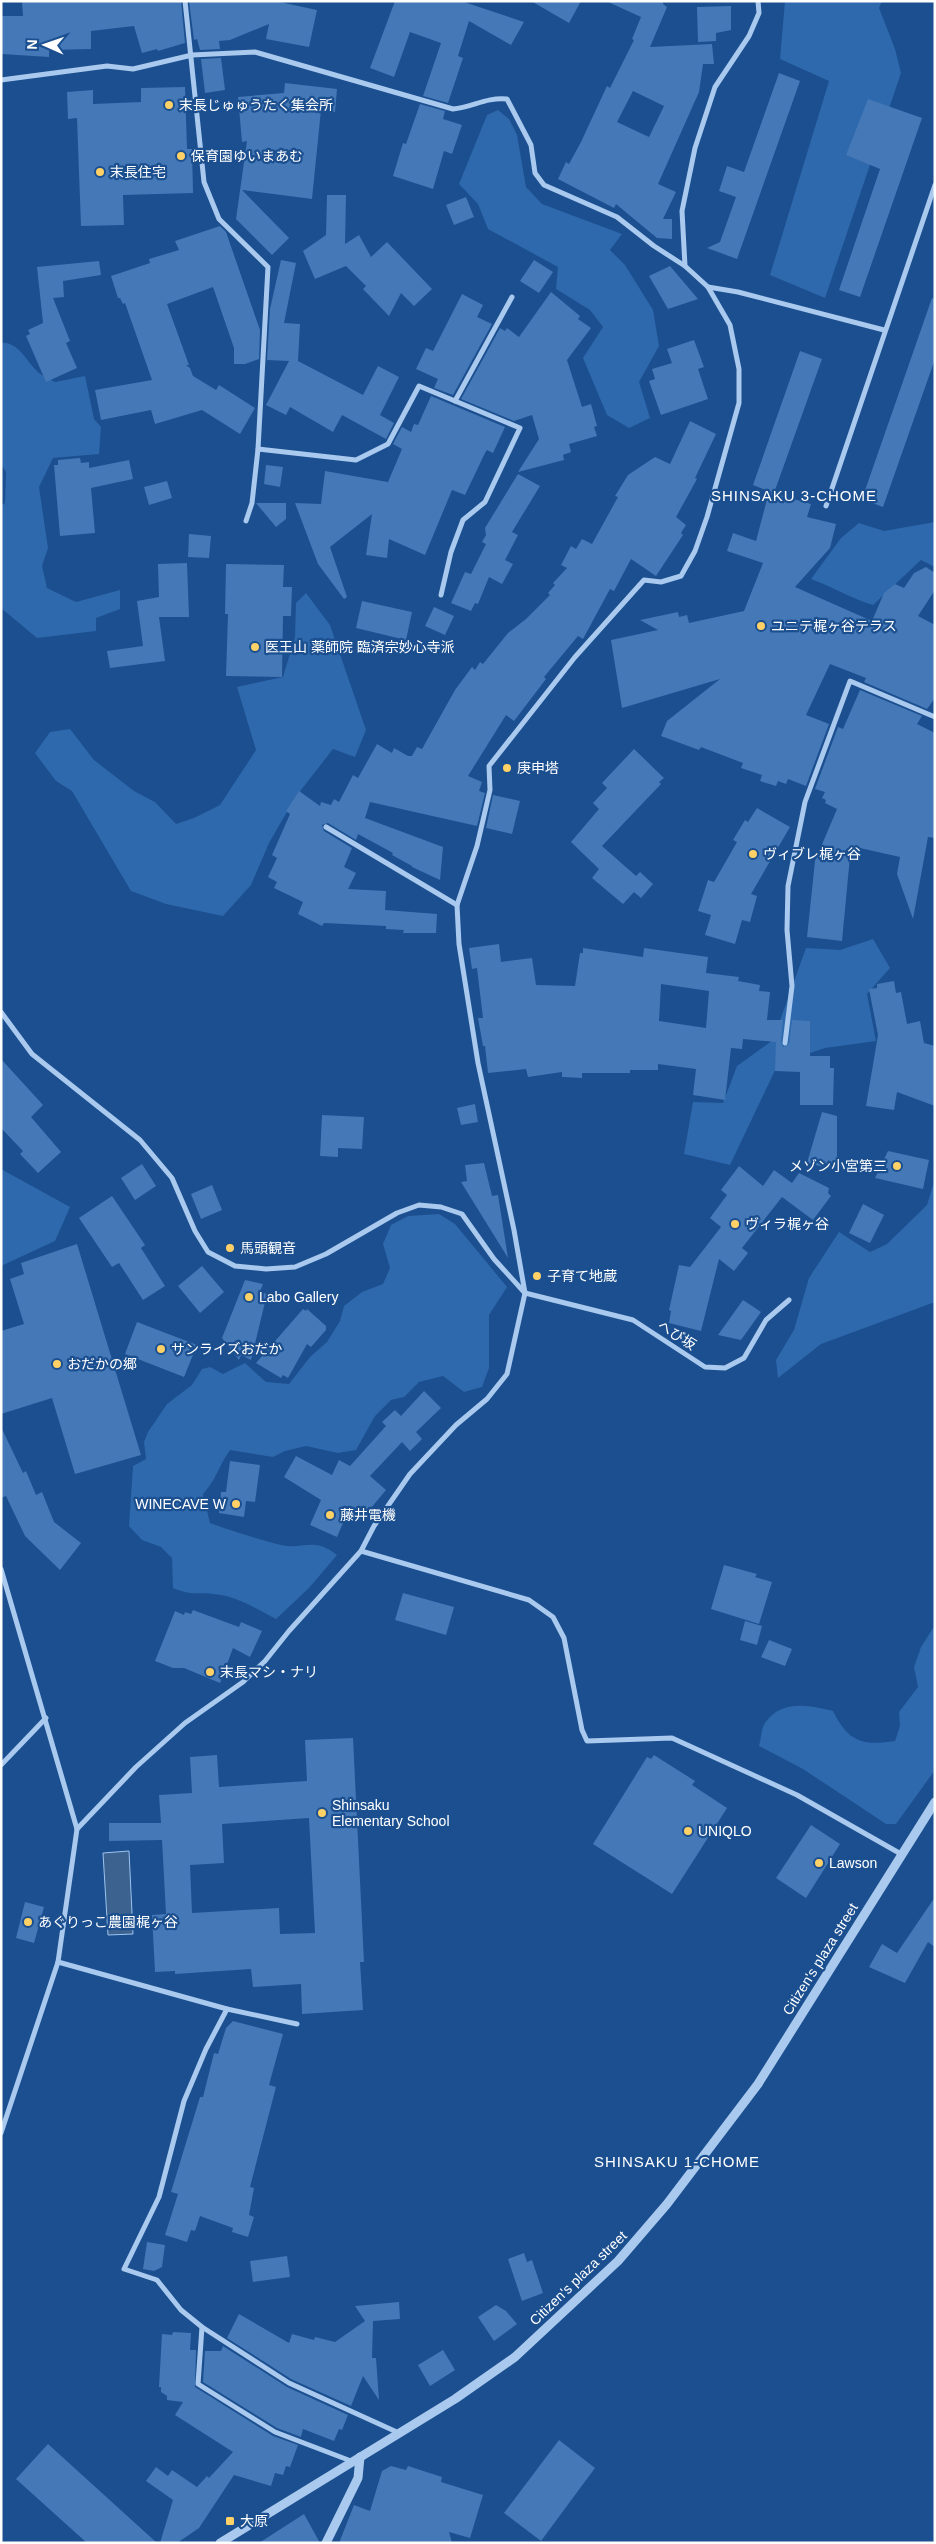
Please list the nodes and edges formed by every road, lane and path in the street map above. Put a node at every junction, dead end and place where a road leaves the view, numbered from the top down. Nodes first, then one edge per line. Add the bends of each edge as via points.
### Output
1 (185, 1) edge
2 (758, 1) edge
3 (192, 55) junction
4 (1, 80) edge
5 (935, 185) edge
6 (685, 266) junction
7 (708, 288) junction
8 (512, 297) dead end
9 (884, 330) junction
10 (455, 401) junction
11 (258, 449) junction
12 (826, 506) dead end
13 (246, 521) dead end
14 (441, 596) dead end
15 (935, 717) edge
16 (326, 827) dead end
17 (457, 905) junction
18 (1, 1012) edge
19 (785, 1043) dead end
20 (524, 1292) junction
21 (789, 1300) dead end
22 (361, 1551) junction
23 (1, 1569) edge
24 (46, 1718) junction
25 (1, 1765) edge
26 (935, 1802) edge
27 (78, 1829) junction
28 (901, 1854) junction
29 (58, 1962) junction
30 (227, 2009) junction
31 (297, 2024) dead end
32 (1, 2133) edge
33 (202, 2327) junction
34 (399, 2432) junction
35 (360, 2457) junction
36 (351, 2461) junction
37 (220, 2543) edge
38 (326, 2543) edge

1 - 3 street
2 - 6 street via 758,13 749,36 715,87 695,148 682,211
3 - 4 street via 133,69 107,66
3 - 6 street via 255,52 453,109 466,108 491,98 507,99 531,145 535,173 544,185 617,217
3 - 11 street via 204,182 219,219 268,267
5 - 9 street
6 - 7 street
7 - 9 street via 738,292
7 - 17 street via 730,325 739,369 739,403 695,551 681,576 660,582 644,580 575,657 489,766 490,790 477,846
8 - 10 street
9 - 12 street
10 - 11 street via 419,386 388,444 356,460
10 - 14 street via 520,428 485,502 463,520 451,552
11 - 13 street via 252,503
15 - 19 street via 850,681 806,802 788,886 787,930 792,986
16 - 17 street
17 - 20 street via 459,944 478,1063
18 - 20 street via 32,1054 140,1140 172,1178 208,1252 235,1266 295,1267 326,1254 396,1213 419,1206 441,1206 462,1214 494,1259
20 - 21 street, へび坂 via 633,1320 705,1366 725,1368 744,1358 766,1320
20 - 22 street via 507,1374 487,1399 456,1425 410,1474
22 - 27 street via 265,1661 243,1682 185,1723 136,1768
22 - 28 street via 529,1600 553,1617 564,1638 587,1741 672,1738 797,1795
23 - 24 street
24 - 25 street
24 - 27 street
26 - 28 street, Citizen's plaza street
27 - 29 street
28 - 34 street, Citizen's plaza street via 758,2084 668,2204 618,2262 515,2357 455,2399
29 - 30 street
29 - 32 street
30 - 31 street
30 - 33 street via 184,2101 160,2196 124,2270 156,2280 180,2310
33 - 34 street via 289,2383
33 - 36 street via 198,2384 276,2432
34 - 35 street, Citizen's plaza street
35 - 36 street, Citizen's plaza street
35 - 38 street via 358,2478
36 - 37 street, Citizen's plaza street

